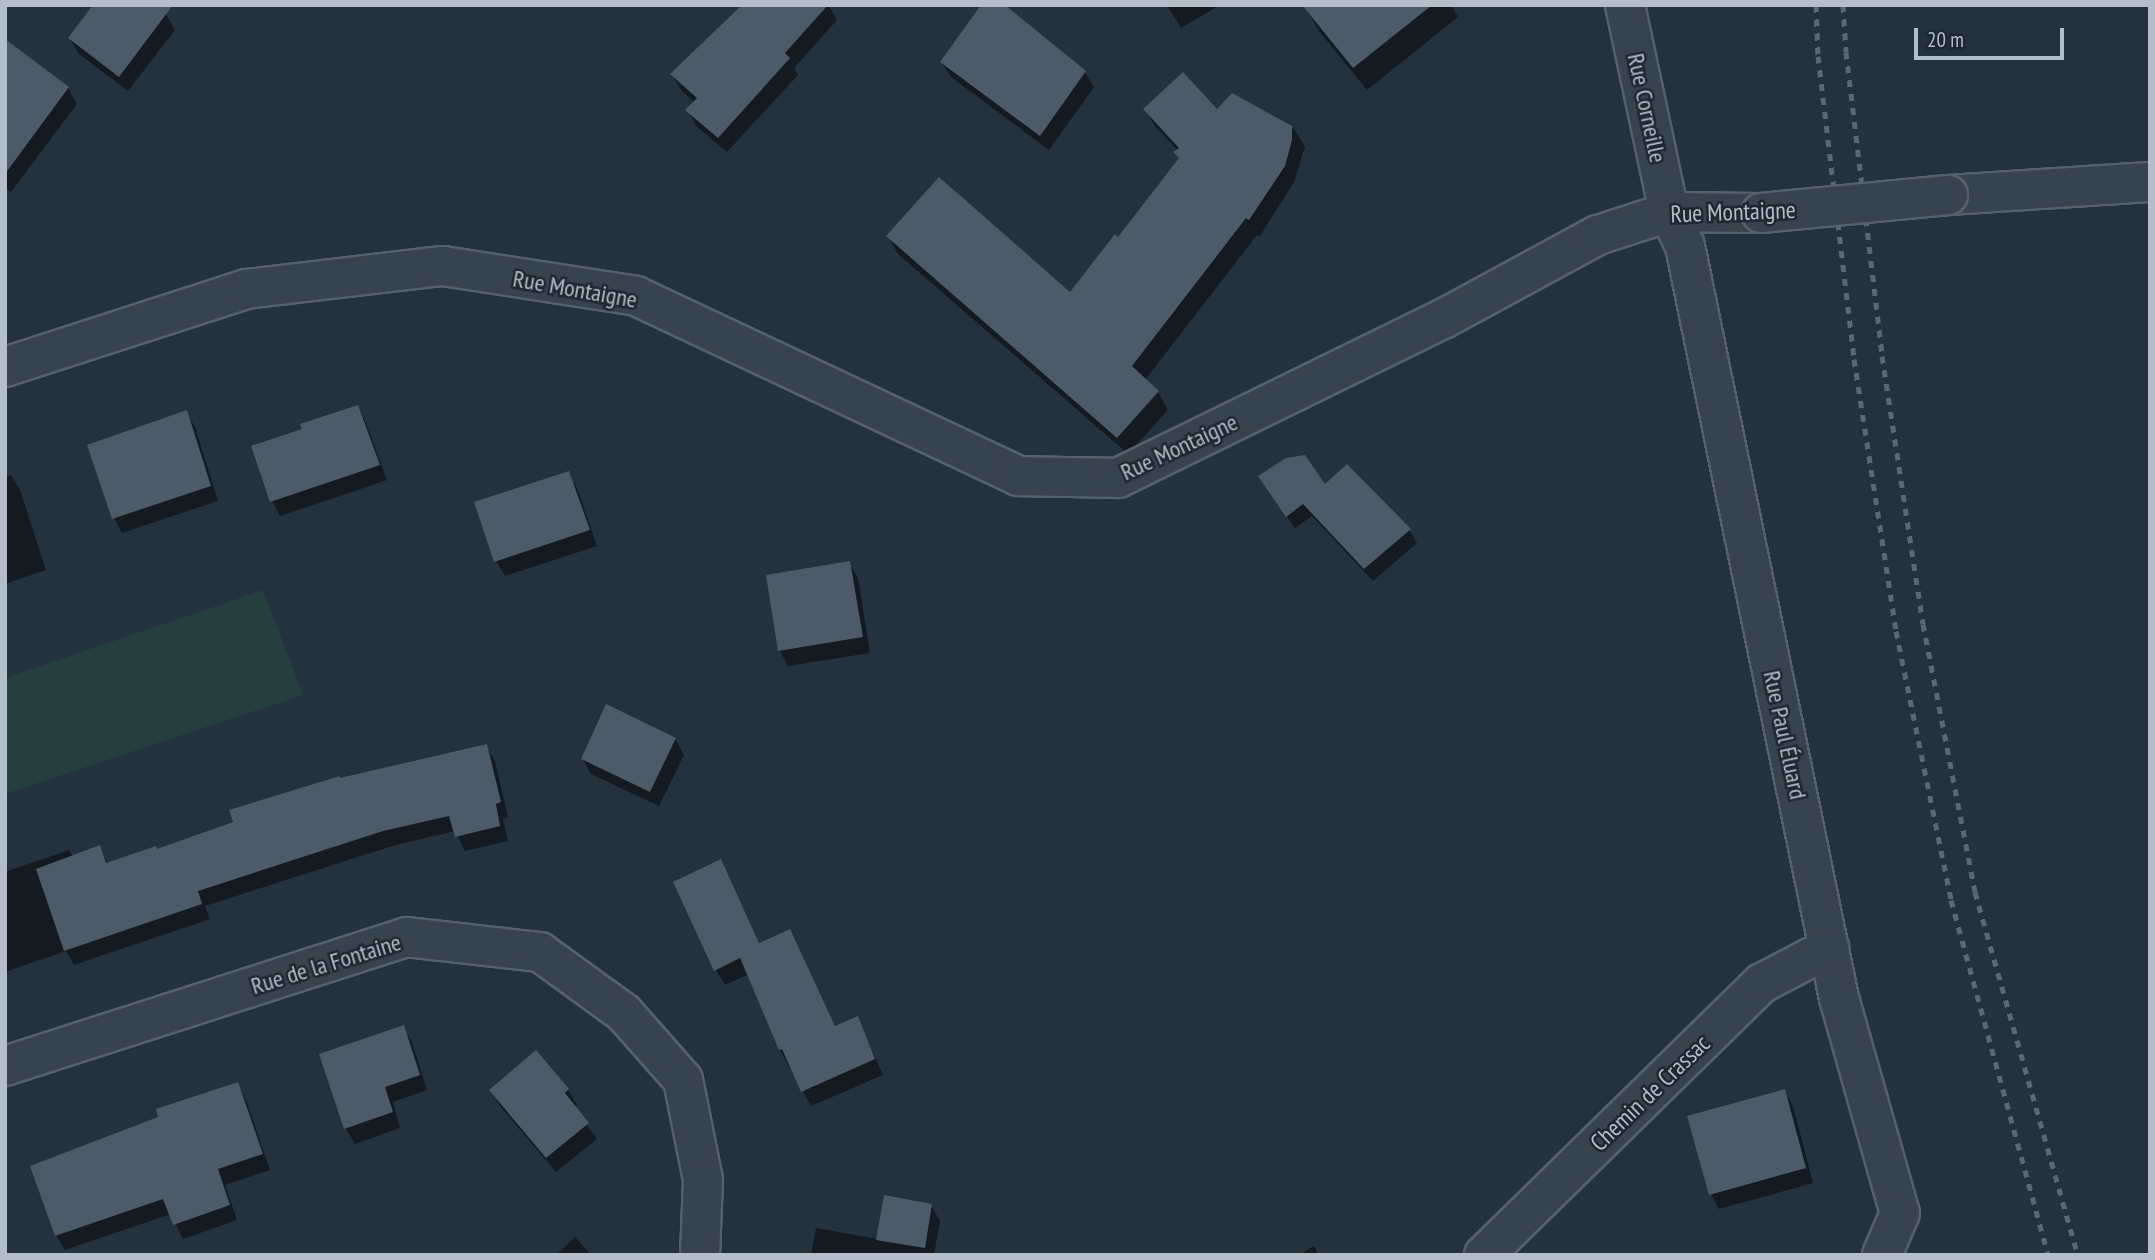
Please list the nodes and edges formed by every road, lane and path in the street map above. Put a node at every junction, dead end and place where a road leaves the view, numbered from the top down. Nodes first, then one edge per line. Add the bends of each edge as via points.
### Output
1 (1625, 5) edge
2 (2150, 183) edge
3 (1669, 212) junction
4 (5, 367) edge
5 (1829, 948) junction
6 (5, 1066) edge
7 (700, 1255) edge
8 (1484, 1255) edge
9 (1882, 1255) edge

1 - 3 street, Rue Corneille
2 - 3 street, Rue Montaigne, bridge via 1948,195 1761,213
3 - 4 street, Rue Montaigne via 1598,235 1443,319 1118,478 1018,476 636,296 443,266 246,289
3 - 5 street, Rue Paul Éluard via 1685,246 1691,273
5 - 8 street, Chemin de Crassac via 1762,984
5 - 9 street, Rue Paul Éluard via 1900,1213
6 - 7 street, Rue de la Fontaine via 406,937 540,952 624,1013 683,1080 703,1180

